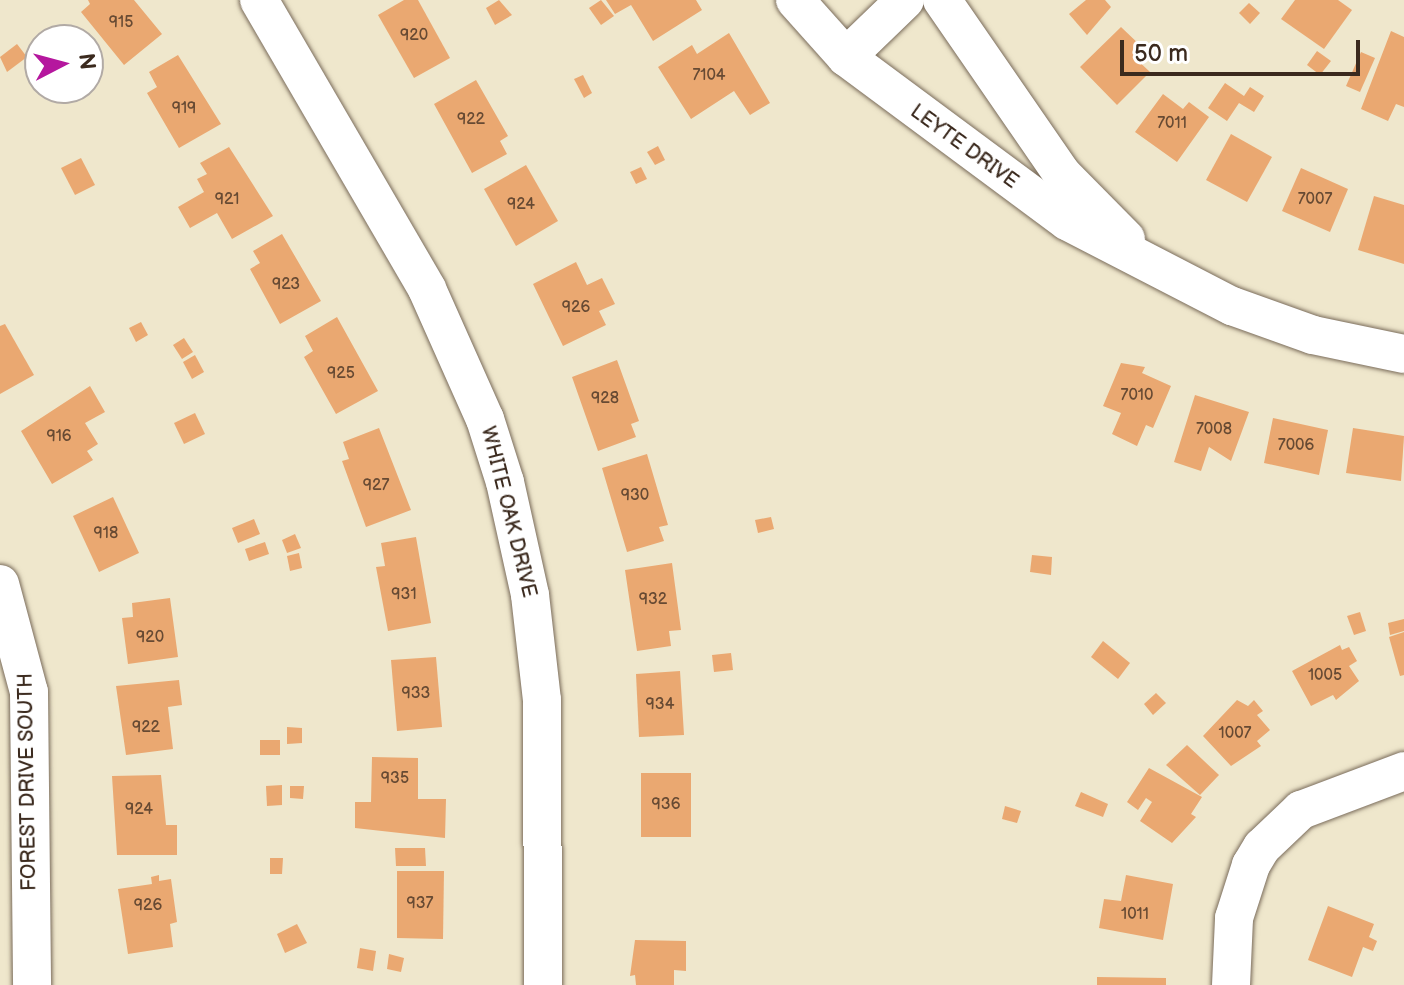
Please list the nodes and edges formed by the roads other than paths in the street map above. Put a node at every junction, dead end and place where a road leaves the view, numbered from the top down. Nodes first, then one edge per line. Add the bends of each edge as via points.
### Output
1 (259, 0) edge
2 (795, 0) edge
3 (905, 0) edge
4 (942, 0) edge
5 (846, 57) junction
6 (1153, 267) junction
7 (1404, 354) edge
8 (0, 584) edge
9 (1404, 771) edge
10 (32, 985) edge
11 (543, 985) edge
12 (1231, 985) edge

1 - 11 street, WHITE OAK DRIVE via 427,289 485,419 505,482 530,595 542,700
2 - 5 street, LEYTE DRIVE
3 - 5 street
4 - 6 street, LEYTE DRIVE via 1062,174
5 - 6 street, LEYTE DRIVE via 1067,221
6 - 7 street, LEYTE DRIVE via 1280,323
8 - 10 street, FOREST DRIVE SOUTH via 29,692
9 - 12 street via 1301,810 1262,847 1234,918

